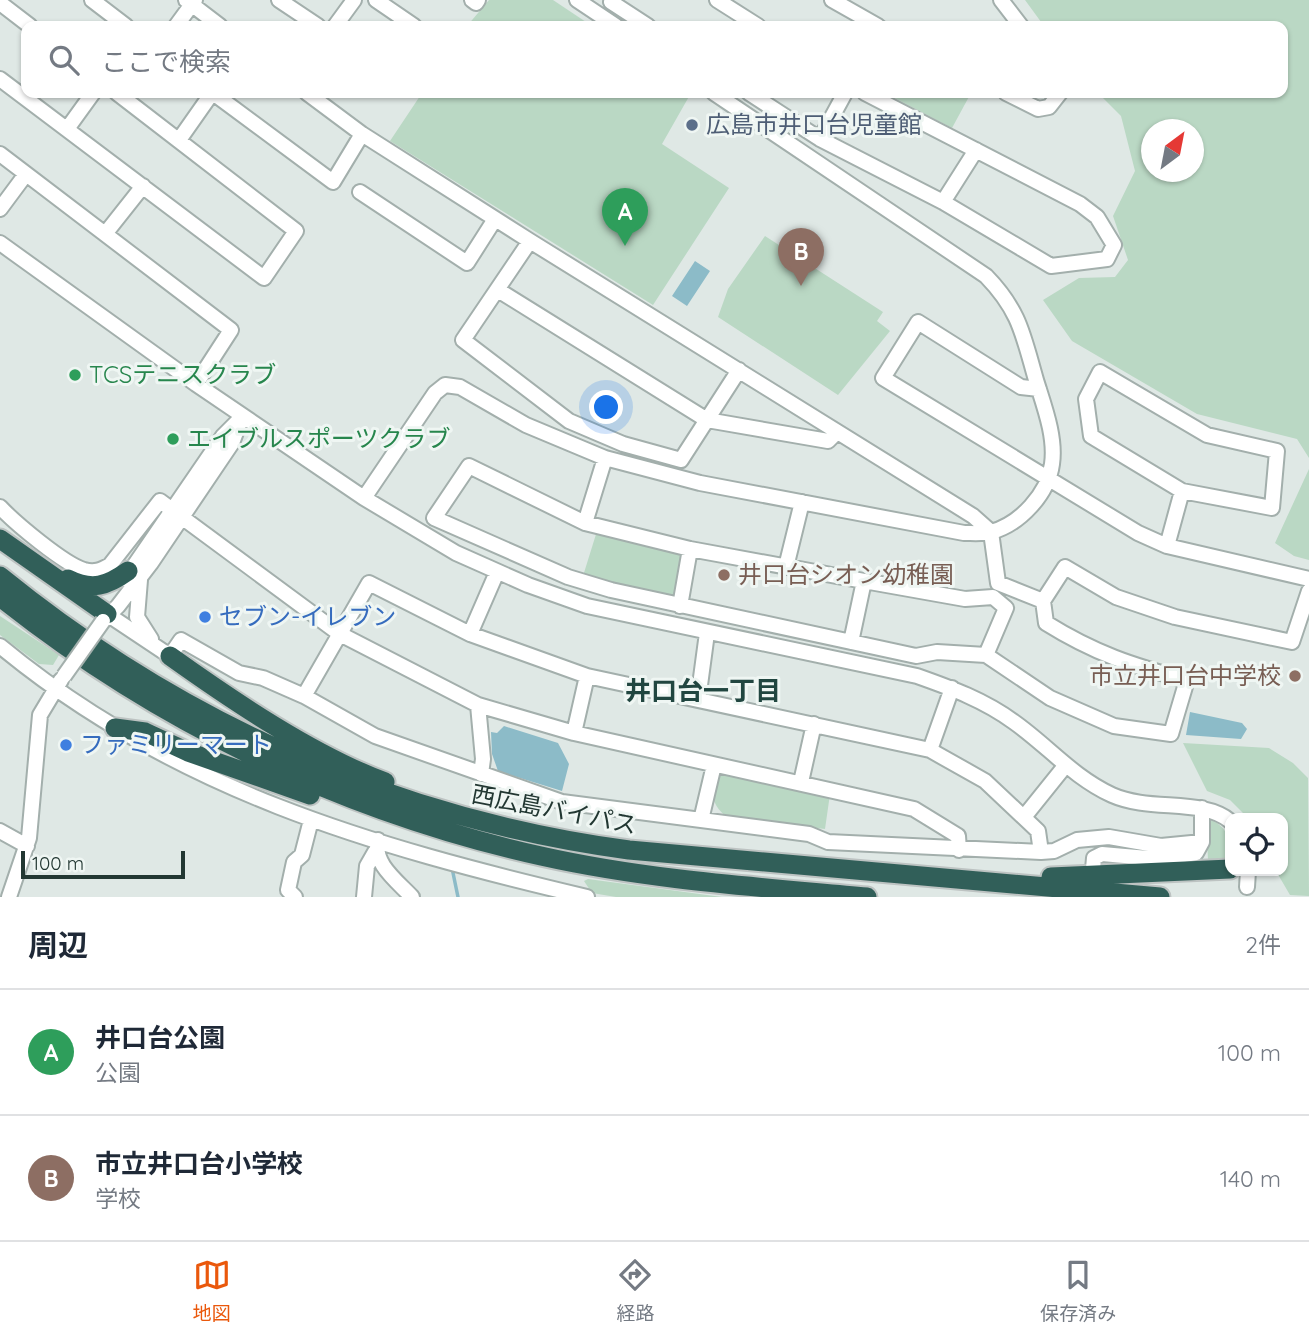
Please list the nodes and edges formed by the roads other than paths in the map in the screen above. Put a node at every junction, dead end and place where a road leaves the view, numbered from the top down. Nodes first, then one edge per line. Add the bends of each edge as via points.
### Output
1 (92, 0) edge
2 (279, 0) edge
3 (354, 0) edge
4 (376, 0) edge
5 (472, 0) edge
6 (478, 0) edge
7 (577, 0) edge
8 (612, 0) edge
9 (717, 0) edge
10 (832, 0) edge
11 (1001, 0) edge
12 (191, 1) edge
13 (0, 3) edge
14 (23, 21) edge
15 (119, 21) edge
16 (179, 21) edge
17 (214, 21) edge
18 (310, 21) edge
19 (338, 21) edge
20 (407, 21) edge
21 (608, 21) edge
22 (640, 21) edge
23 (750, 21) edge
24 (869, 21) edge
25 (1017, 21) edge
26 (0, 79) edge
27 (21, 95) edge
28 (25, 98) edge
29 (89, 98) edge
30 (123, 98) edge
31 (209, 98) edge
32 (220, 98) edge
33 (314, 98) edge
34 (721, 98) edge
35 (757, 98) edge
36 (842, 98) edge
37 (875, 98) edge
38 (1016, 98) edge
39 (1056, 98) edge
40 (67, 129) junction
41 (362, 134) junction
42 (820, 139) junction
43 (178, 140) junction
44 (976, 150) junction
45 (0, 154) edge
46 (26, 174) junction
47 (143, 186) junction
48 (359, 192) dead end
49 (943, 202) junction
50 (0, 209) edge
51 (495, 219) junction
52 (105, 234) junction
53 (530, 242) junction
54 (0, 243) edge
55 (498, 290) junction
56 (739, 370) junction
57 (196, 384) junction
58 (1039, 389) junction
59 (242, 416) junction
60 (708, 420) junction
61 (837, 432) junction
62 (605, 458) junction
63 (1048, 481) junction
64 (1182, 491) junction
65 (364, 498) junction
66 (802, 502) junction
67 (0, 507) edge
68 (177, 512) junction
69 (585, 523) junction
70 (990, 532) junction
71 (0, 539) edge
72 (1167, 546) junction
73 (690, 549) junction
74 (36, 564) junction
75 (786, 567) junction
76 (497, 572) junction
77 (134, 575) junction
78 (0, 576) edge
79 (1309, 579) edge
80 (864, 581) junction
81 (1309, 591) edge
82 (0, 597) edge
83 (1043, 601) junction
84 (680, 606) junction
85 (105, 617) junction
86 (707, 633) junction
87 (340, 634) junction
88 (470, 634) junction
89 (851, 642) junction
90 (0, 646) edge
91 (164, 652) junction
92 (986, 655) junction
93 (587, 676) junction
94 (60, 682) junction
95 (952, 688) junction
96 (304, 696) junction
97 (698, 700) junction
98 (478, 705) junction
99 (814, 724) junction
100 (115, 728) junction
101 (574, 733) junction
102 (930, 750) junction
103 (714, 765) junction
104 (1065, 766) junction
105 (481, 774) junction
106 (801, 782) junction
107 (1202, 808) junction
108 (1024, 817) junction
109 (1225, 817) edge
110 (310, 820) junction
111 (701, 820) junction
112 (443, 830) junction
113 (0, 831) edge
114 (559, 841) junction
115 (1202, 842) junction
116 (27, 846) junction
117 (377, 846) junction
118 (959, 850) junction
119 (1041, 852) junction
120 (1093, 869) dead end
121 (1225, 869) edge
122 (904, 876) junction
123 (1248, 876) edge
124 (1247, 887) dead end
125 (9, 897) edge
126 (295, 897) edge
127 (364, 897) edge
128 (412, 897) edge
129 (587, 897) edge
130 (867, 897) edge
131 (1160, 897) edge

1 - 15 street
2 - 18 street
3 - 19 street
4 - 20 street
5 - 6 street
7 - 21 street
8 - 22 street
9 - 23 street
10 - 24 street
11 - 25 street
12 - 16 street
12 - 17 street
13 - 14 street
26 - 27 street
28 - 40 street
29 - 40 street
30 - 43 street
31 - 43 street
32 - 41 street via 333,182
33 - 41 street
34 - 58 street via 986,276 1015,310
35 - 42 street
36 - 42 street
37 - 44 street
38 - 39 street via 1038,109 1049,107
40 - 47 street
41 - 51 street
42 - 49 street
43 - 47 street via 296,231 264,278
44 - 49 street
44 - 49 street via 1097,217 1114,245 1107,259 1051,266
45 - 46 street
46 - 50 street
46 - 52 street
47 - 52 street
48 - 51 street via 467,263
51 - 53 street
52 - 57 street via 231,330
53 - 55 street
53 - 56 street
54 - 57 street
55 - 60 street
55 - 60 street via 463,340 569,421 623,444 681,460
56 - 60 street
56 - 61 street
57 - 59 street
58 - 63 street via 1052,438
58 - 63 street via 1021,387 918,322 883,379
59 - 65 street
59 - 68 street via 232,443
60 - 61 street via 828,441
61 - 70 street via 972,516
62 - 65 street via 526,425 460,387 445,385
62 - 66 street via 700,483
62 - 69 street
63 - 70 street via 1019,518
63 - 72 street
64 - 64 street via 1091,436 1086,398 1100,372 1208,435 1277,451 1272,508
64 - 72 street
65 - 76 street
66 - 70 street via 964,533
66 - 75 street
67 - 68 street via 16,524 82,570 99,572 110,565 160,501
68 - 77 street
68 - 87 street
69 - 73 street
69 - 84 street via 469,466 434,518 568,578
70 - 83 street via 998,583
71 - 74 highway
72 - 79 street
73 - 75 street
73 - 84 street
74 - 77 highway via 90,587
74 - 85 highway
75 - 80 street
76 - 86 street via 587,606
76 - 88 street
77 - 85 street via 111,601
77 - 91 street via 137,617
78 - 114 highway, 西広島バイパス via 102,652 165,691 290,756 417,804
80 - 89 street
80 - 92 street via 965,599 993,597 1006,608
81 - 83 street via 1292,642 1175,617 1116,597 1065,567
82 - 112 highway, 西広島バイパス via 94,667 230,746 305,780
83 - 92 street via 1046,623 1085,648 1187,680 1171,734 1114,726 1050,698
84 - 89 street
85 - 91 street
85 - 94 street, bridge
86 - 95 street
86 - 97 street
87 - 88 street via 369,583
87 - 96 street
87 - 98 street
88 - 93 street
89 - 92 street via 916,656 937,652
90 - 94 street
91 - 96 street via 181,640 239,673
91 - 114 highway via 318,749 381,780
93 - 97 street
93 - 101 street
94 - 100 street
94 - 116 street via 39,718
95 - 102 street
95 - 104 street via 1016,723
96 - 105 street via 376,736
97 - 99 street
98 - 101 street
98 - 105 street
99 - 102 street
99 - 106 street
100 - 110 street via 207,778
100 - 112 highway via 145,732 188,752 357,810
101 - 103 street
102 - 108 street via 985,781
103 - 106 street
103 - 111 street
104 - 107 street via 1115,796 1168,807
104 - 108 street
105 - 111 street via 562,802
106 - 118 street via 914,809 957,836
107 - 109 street
107 - 115 street
108 - 119 street via 1038,831
110 - 117 street
110 - 126 street via 288,890
111 - 118 street via 810,834 828,842
112 - 130 highway, 西広島バイパス via 541,856 629,872
113 - 116 street
114 - 122 highway, 西広島バイパス
115 - 119 street via 1161,846 1109,837 1077,840
115 - 120 street via 1196,853 1159,859 1098,855
116 - 125 street
117 - 127 street via 367,866
117 - 128 street via 380,862
117 - 129 street
118 - 119 street
121 - 122 highway via 1075,878
122 - 131 highway, 西広島バイパス
123 - 124 street

